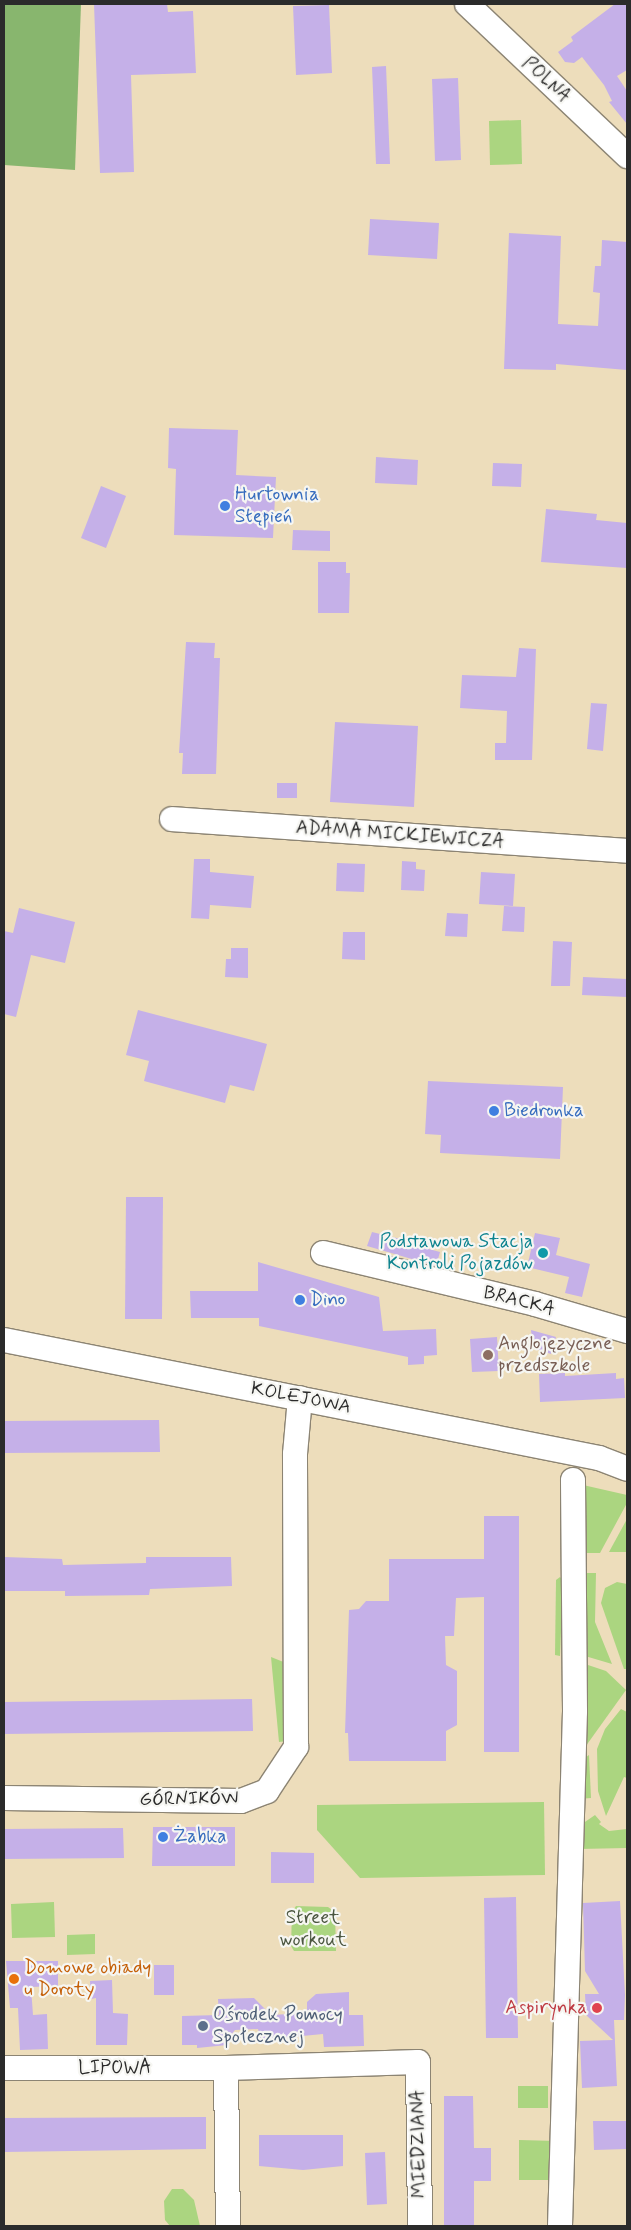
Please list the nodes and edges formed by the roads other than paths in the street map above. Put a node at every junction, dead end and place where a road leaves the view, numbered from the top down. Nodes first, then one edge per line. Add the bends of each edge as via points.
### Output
1 (466, 4) edge
2 (627, 156) edge
3 (172, 819) dead end
4 (627, 851) edge
5 (322, 1253) dead end
6 (627, 1331) edge
7 (4, 1340) edge
8 (300, 1398) junction
9 (598, 1458) junction
10 (627, 1458) edge
11 (627, 1469) edge
12 (573, 1480) dead end
13 (4, 1798) edge
14 (418, 2062) joint
15 (4, 2068) edge
16 (226, 2068) junction
17 (228, 2226) edge
18 (420, 2226) edge
19 (560, 2226) edge

1 - 2 street, POLNA
3 - 4 street, ADAMA MICKIEWICZA
5 - 6 street, BRACKA via 535,1304
7 - 8 street, KOLEJOWA
8 - 9 street, KOLEJOWA
8 - 13 street, GÓRNIKÓW via 295,1423 296,1747 267,1791 241,1801
9 - 10 street, KOLEJOWA
9 - 11 street, KOLEJOWA
12 - 19 street via 575,1711
14 - 16 street, LIPOWA
14 - 18 street, MIEDZIANA
15 - 16 street, LIPOWA
16 - 17 street

